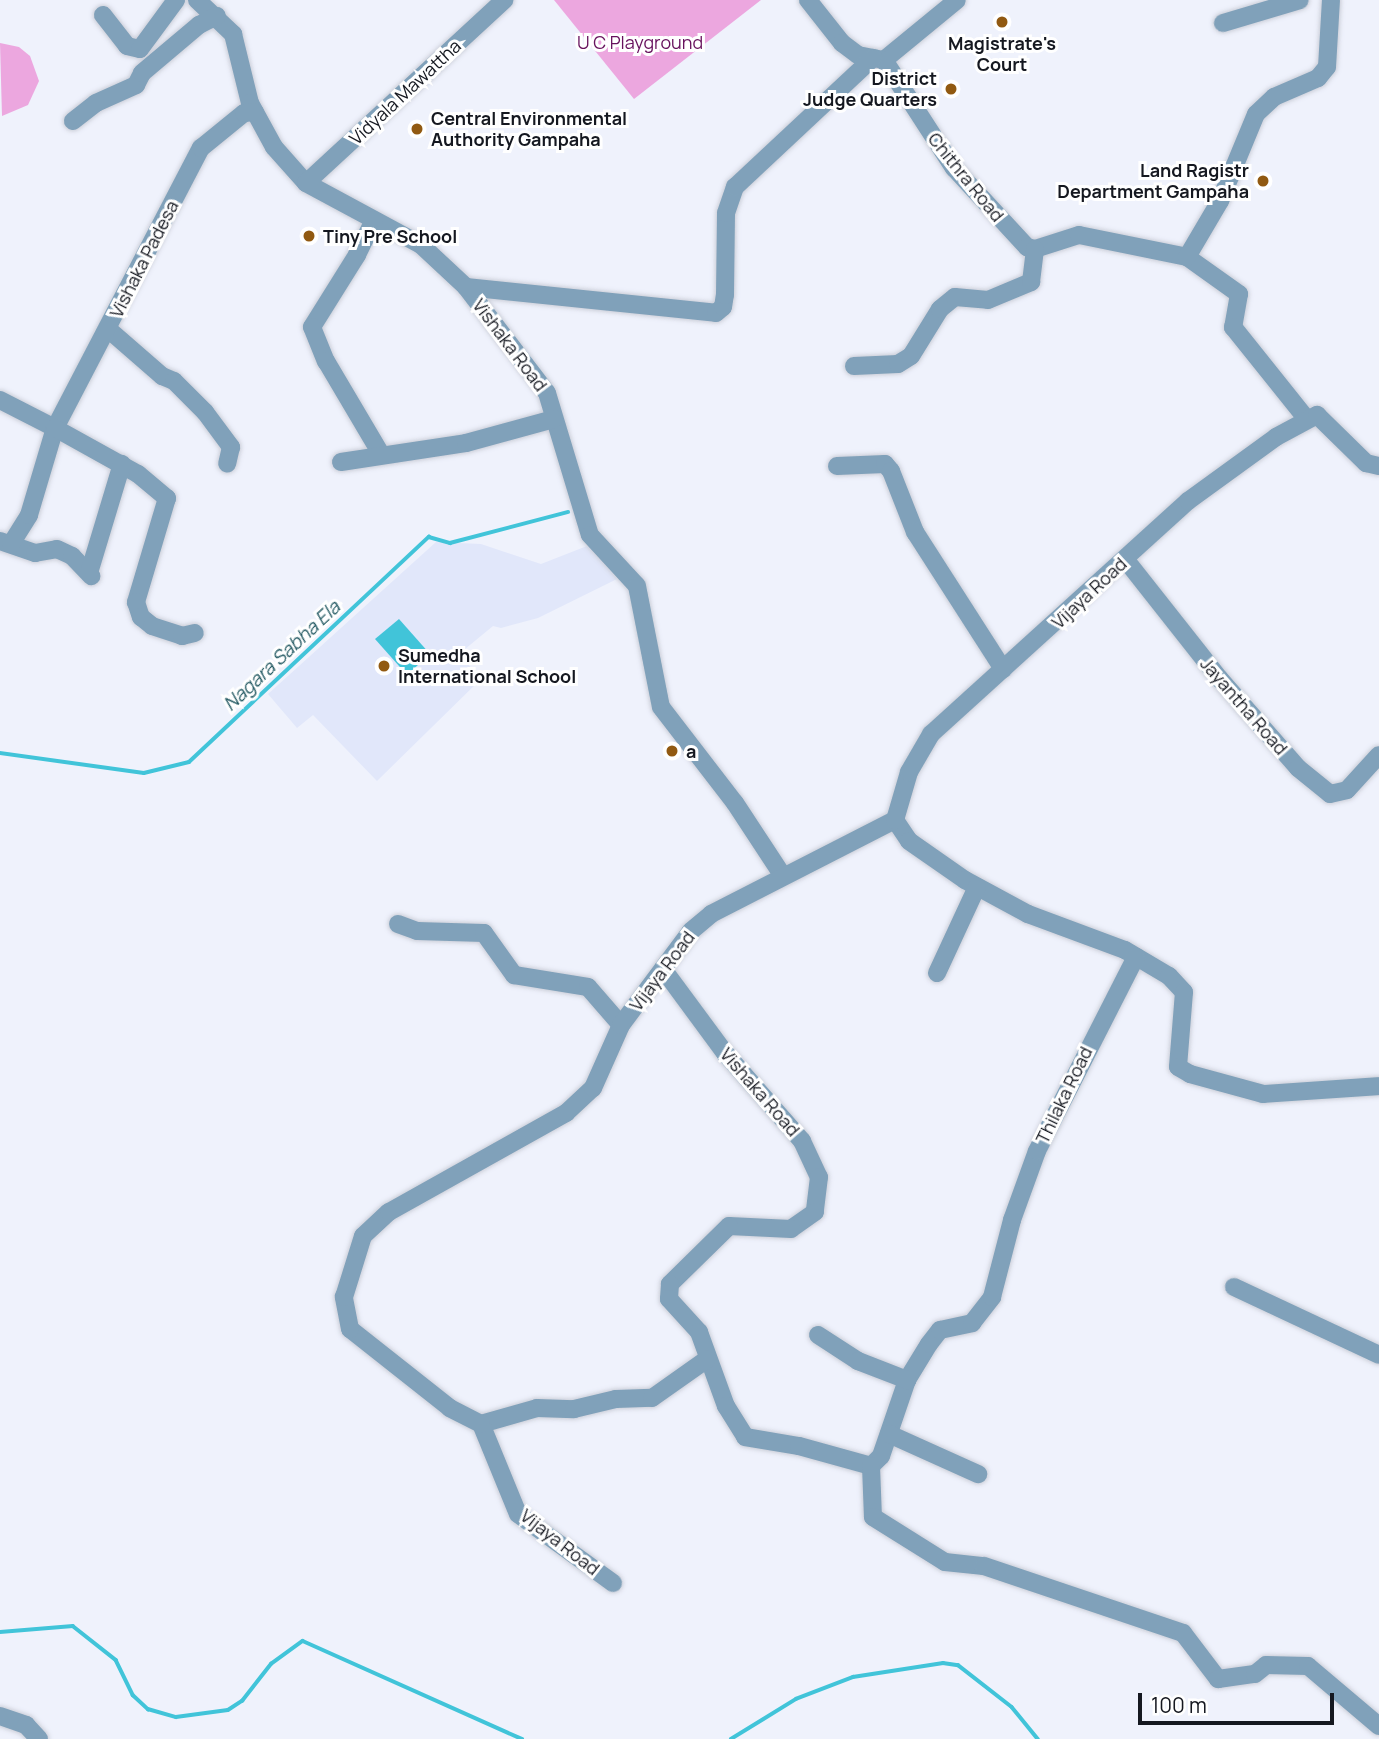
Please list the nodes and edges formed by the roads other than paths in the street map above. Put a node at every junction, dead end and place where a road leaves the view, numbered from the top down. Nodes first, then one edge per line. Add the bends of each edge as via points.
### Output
1 (176, 0) edge
2 (197, 0) edge
3 (504, 0) edge
4 (808, 0) edge
5 (957, 0) edge
6 (1300, 0) edge
7 (1331, 0) edge
8 (103, 15) dead end
9 (217, 16) junction
10 (1223, 23) dead end
11 (878, 59) junction
12 (255, 112) junction
13 (73, 121) dead end
14 (306, 183) junction
15 (374, 220) junction
16 (1035, 249) junction
17 (1187, 257) junction
18 (466, 286) junction
19 (108, 329) junction
20 (854, 366) dead end
21 (0, 400) edge
22 (1306, 418) junction
23 (554, 419) junction
24 (55, 428) junction
25 (380, 454) junction
26 (341, 462) dead end
27 (122, 464) junction
28 (227, 464) dead end
29 (837, 466) dead end
30 (1379, 466) edge
31 (6, 543) edge
32 (1125, 559) junction
33 (195, 633) dead end
34 (1003, 669) junction
35 (1379, 755) edge
36 (895, 820) junction
37 (783, 876) junction
38 (977, 887) junction
39 (398, 924) dead end
40 (1136, 957) junction
41 (663, 969) junction
42 (937, 973) dead end
43 (621, 1025) junction
44 (1379, 1086) edge
45 (1234, 1287) dead end
46 (818, 1335) dead end
47 (1379, 1355) edge
48 (707, 1359) junction
49 (907, 1380) junction
50 (481, 1424) junction
51 (889, 1434) junction
52 (871, 1465) junction
53 (978, 1474) dead end
54 (613, 1583) dead end
55 (0, 1716) edge
56 (1379, 1726) edge
57 (39, 1739) edge

1 - 8 street via 140,49 127,47
2 - 9 street, Vishaka Road
3 - 14 street, Vidyala Mawattha
4 - 11 street via 842,43 859,55
5 - 11 street
6 - 10 street
7 - 17 street via 1327,67 1318,78 1275,97 1256,114 1220,201
9 - 12 street, Vishaka Road via 237,41
9 - 13 street via 199,25 142,73 136,85 96,103
11 - 16 street, Chithra Road via 954,168 1027,247
11 - 18 street via 735,187 726,212 725,295 723,307 716,313
12 - 14 street, Vishaka Road via 274,148
12 - 19 street, Vishaka Padesa via 244,113 207,139
14 - 15 street, Vishaka Road
15 - 18 street, Vishaka Road via 421,245
15 - 25 street via 358,255 312,327 326,361
16 - 17 street via 1079,235
16 - 20 street via 1031,282 988,300 955,297 940,309 911,356 898,364
17 - 22 street via 1239,294 1233,327
18 - 23 street, Vishaka Road via 547,393
19 - 24 street, Vishaka Padesa
19 - 28 street via 205,412 230,447
21 - 24 street
22 - 30 street via 1317,415 1366,463
22 - 32 street, Vijaya Road via 1188,502
23 - 25 street via 467,443
23 - 37 street, Vishaka Road via 590,535 637,586 661,707 735,803
24 - 27 street
24 - 31 street, Vishaka Padesa via 29,515
25 - 26 street
27 - 31 street, Vishaka Padesa via 90,574 72,556 57,550 35,553
27 - 33 street via 166,498 138,585 136,603 141,617 152,626 182,636
29 - 34 street via 885,464 891,471 915,532
32 - 34 street, Vijaya Road
32 - 35 street, Jayantha Road via 1219,678 1298,768 1330,794 1347,790
34 - 36 street, Vijaya Road via 931,734 909,772
36 - 37 street, Vijaya Road via 829,858
36 - 38 street via 908,841
37 - 41 street, Vijaya Road via 711,914 691,931
38 - 40 street via 1028,914
38 - 42 street
39 - 43 street via 417,931 484,933 514,975 588,987
40 - 44 street via 1169,976 1184,992 1178,1067 1190,1074 1263,1094
40 - 49 street, Thilaka Road via 1037,1151 1012,1220 992,1297 972,1323 940,1330
41 - 43 street, Vijaya Road
41 - 48 street, Vishaka Road via 725,1053 802,1141 819,1177 815,1212 791,1229 729,1226 670,1284 669,1300 699,1332
43 - 50 street, Vijaya Road via 593,1088 566,1113 389,1212 363,1236 352,1264 344,1297 350,1329 450,1408
45 - 47 street
46 - 49 street via 858,1361
48 - 50 street via 652,1398 616,1399 574,1409 537,1408
48 - 52 street, Vishaka Road via 745,1437
49 - 51 street, Thilaka Road
50 - 54 street, Vijaya Road via 518,1514
51 - 52 street, Thilaka Road via 881,1456
51 - 53 street
52 - 56 street via 873,1517 945,1562 984,1566 1182,1633 1217,1679 1255,1674 1266,1665 1308,1666
55 - 57 street via 26,1725

